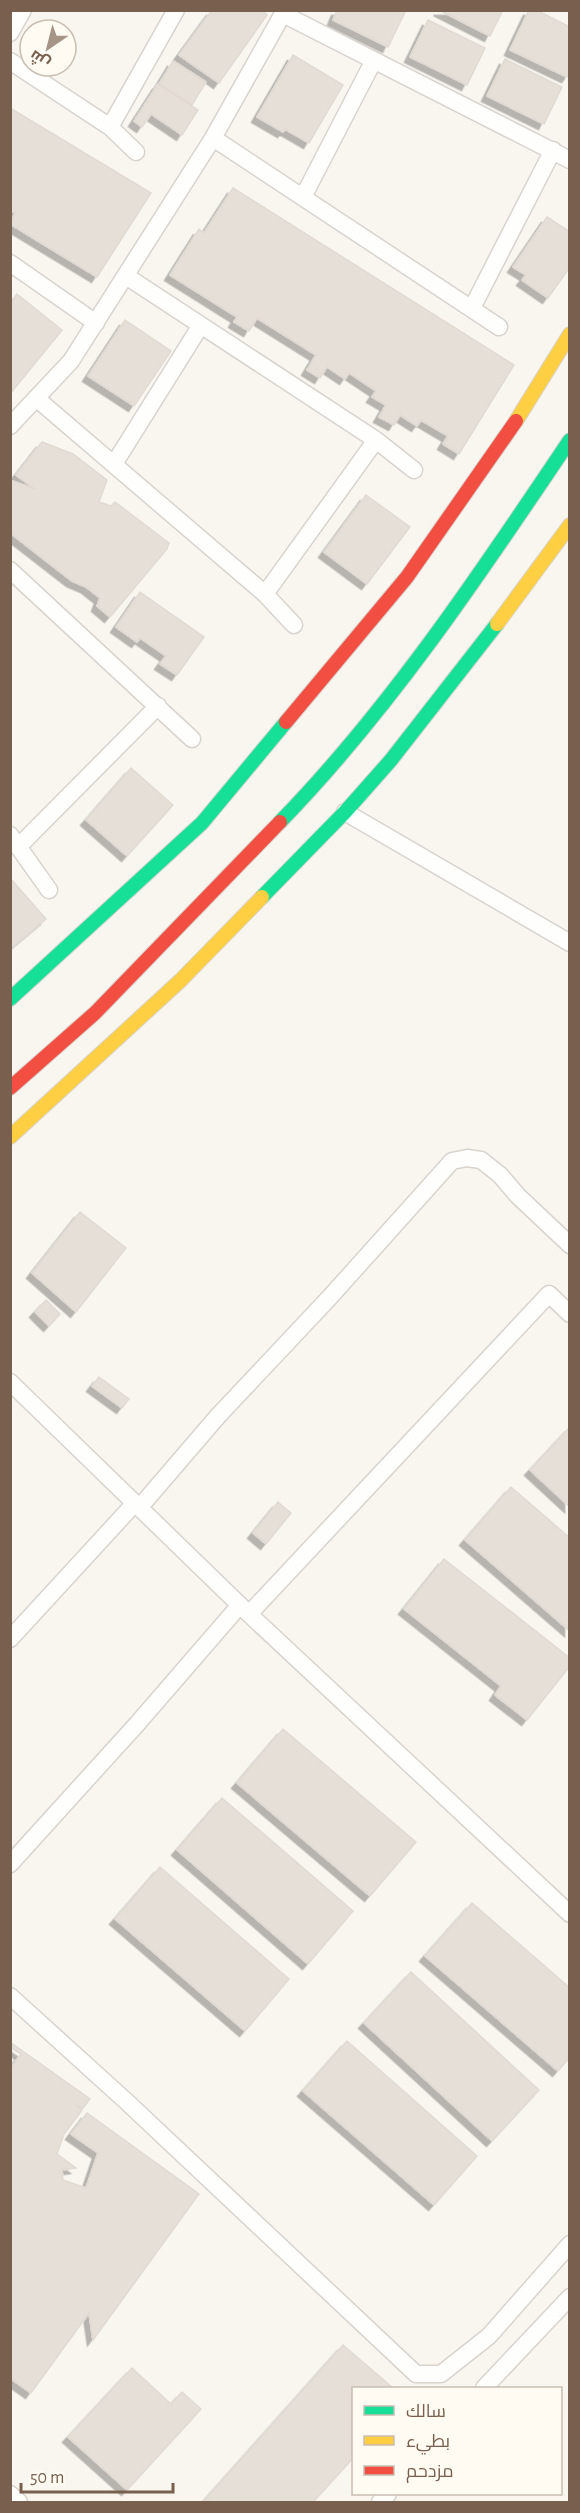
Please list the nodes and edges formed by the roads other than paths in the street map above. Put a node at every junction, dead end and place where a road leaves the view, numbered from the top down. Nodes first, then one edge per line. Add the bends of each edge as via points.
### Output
1 (23, 10) edge
2 (176, 10) edge
3 (284, 12) edge
4 (10, 33) edge
5 (374, 60) junction
6 (10, 61) edge
7 (110, 127) junction
8 (213, 138) junction
9 (553, 150) junction
10 (136, 152) dead end
11 (570, 159) edge
12 (303, 197) junction
13 (10, 263) edge
14 (126, 276) junction
15 (472, 308) junction
16 (96, 323) junction
17 (201, 325) junction
18 (499, 327) dead end
19 (570, 334) edge
20 (36, 398) junction
21 (10, 426) edge
22 (376, 440) junction
23 (570, 440) edge
24 (114, 464) junction
25 (414, 470) dead end
26 (570, 525) edge
27 (11, 571) edge
28 (265, 594) junction
29 (294, 625) dead end
30 (158, 706) junction
31 (192, 739) dead end
32 (345, 812) junction
33 (15, 841) edge
34 (49, 890) dead end
35 (570, 943) edge
36 (11, 998) edge
37 (10, 1088) edge
38 (10, 1137) edge
39 (570, 1245) edge
40 (570, 1314) edge
41 (10, 1382) edge
42 (137, 1505) junction
43 (244, 1609) junction
44 (10, 1639) edge
45 (10, 1864) edge
46 (570, 1914) edge
47 (10, 1996) edge
48 (570, 2244) edge
49 (570, 2297) edge
50 (485, 2387) edge
51 (10, 2494) edge
52 (19, 2502) edge

1 - 4 street
2 - 7 street
3 - 5 street
3 - 8 street
5 - 9 street
5 - 12 street
6 - 7 street
7 - 10 street
8 - 12 street
8 - 14 street
9 - 11 street
9 - 15 street
12 - 15 street
13 - 16 street
14 - 16 street
14 - 17 street
15 - 18 street
16 - 20 street via 71,361
17 - 22 street
17 - 24 street
19 - 36 street via 505,440 407,577 202,823
20 - 21 street
20 - 24 street
22 - 25 street
22 - 28 street
23 - 37 street via 493,555 377,710 308,793 95,1013
24 - 28 street
26 - 32 street via 391,760
27 - 30 street
28 - 29 street
30 - 31 street
30 - 33 street
32 - 35 street
32 - 38 street via 182,980
33 - 34 street
39 - 42 street via 481,1160 452,1161
40 - 43 street via 549,1294
41 - 42 street
42 - 43 street
42 - 44 street
43 - 45 street
43 - 46 street
47 - 48 street via 416,2374 441,2374 489,2336
49 - 50 street
51 - 52 street

